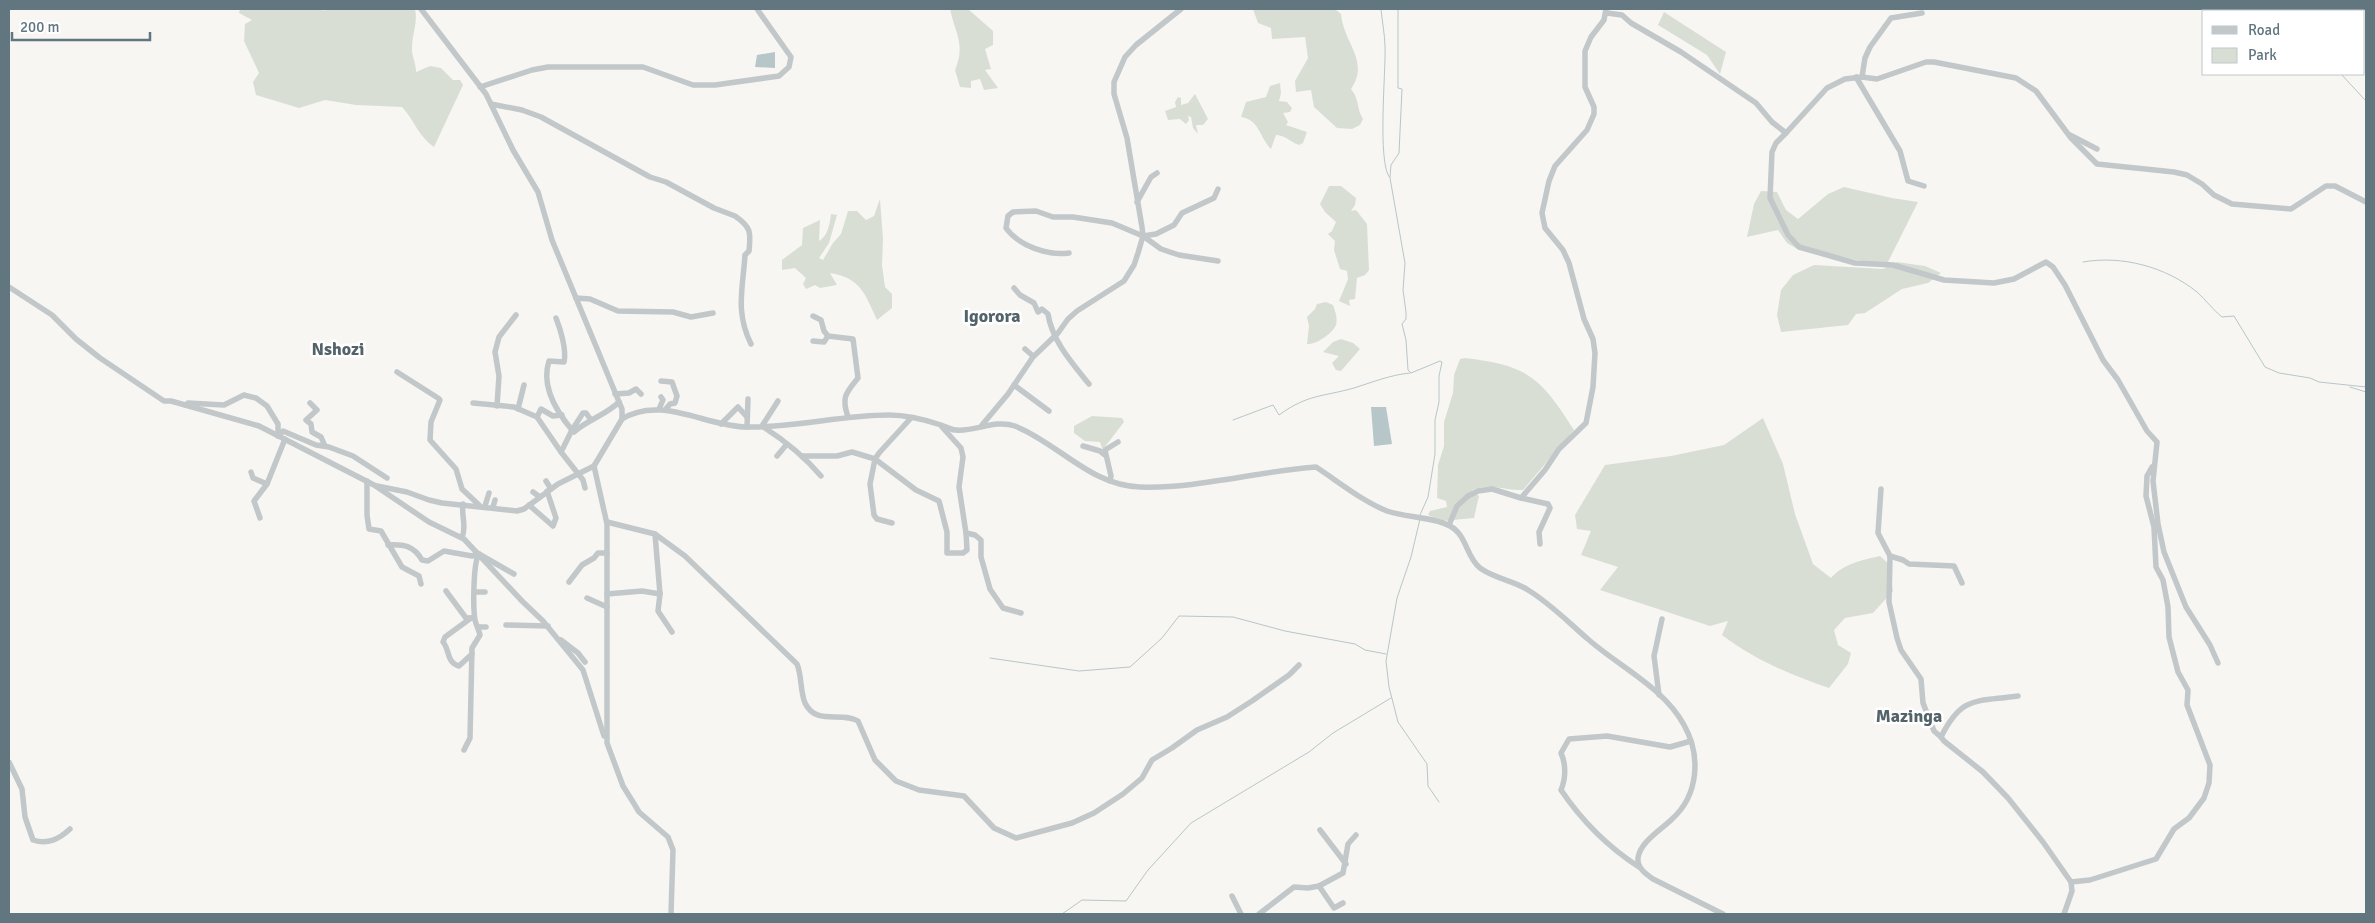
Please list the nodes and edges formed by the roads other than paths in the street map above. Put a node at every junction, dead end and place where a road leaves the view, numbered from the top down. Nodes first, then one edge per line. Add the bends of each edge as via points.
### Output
1 (421, 9) edge
2 (757, 9) edge
3 (1180, 9) edge
4 (1606, 11) edge
5 (1922, 13) dead end
6 (1859, 77) junction
7 (480, 87) junction
8 (491, 104) junction
9 (1786, 133) junction
10 (2068, 134) junction
11 (2097, 149) dead end
12 (1157, 173) dead end
13 (1924, 186) dead end
14 (1218, 189) dead end
15 (1137, 202) junction
16 (2366, 202) edge
17 (1143, 236) junction
18 (1068, 253) dead end
19 (1218, 261) dead end
20 (9, 287) edge
21 (1014, 288) dead end
22 (576, 298) junction
23 (713, 313) dead end
24 (516, 315) dead end
25 (813, 316) dead end
26 (556, 318) dead end
27 (1056, 335) junction
28 (828, 336) junction
29 (813, 341) dead end
30 (751, 344) dead end
31 (1025, 349) dead end
32 (1033, 356) junction
33 (397, 372) dead end
34 (661, 381) dead end
35 (524, 384) dead end
36 (1089, 384) dead end
37 (1014, 386) junction
38 (615, 394) junction
39 (641, 394) dead end
40 (661, 397) dead end
41 (748, 398) dead end
42 (778, 401) dead end
43 (619, 402) junction
44 (310, 403) dead end
45 (473, 403) dead end
46 (186, 405) junction
47 (497, 406) junction
48 (518, 409) junction
49 (622, 409) junction
50 (662, 409) junction
51 (1049, 411) dead end
52 (562, 415) junction
53 (631, 415) junction
54 (537, 416) junction
55 (747, 417) junction
56 (848, 417) junction
57 (911, 418) junction
58 (591, 420) junction
59 (622, 420) junction
60 (721, 424) junction
61 (940, 425) junction
62 (982, 425) junction
63 (762, 426) junction
64 (747, 427) junction
65 (571, 432) junction
66 (278, 436) junction
67 (285, 439) junction
68 (1118, 442) dead end
69 (787, 444) junction
70 (325, 446) junction
71 (1083, 446) dead end
72 (561, 452) junction
73 (1105, 455) junction
74 (776, 456) dead end
75 (802, 456) junction
76 (875, 459) junction
77 (2156, 461) junction
78 (594, 466) junction
79 (251, 472) dead end
80 (578, 474) junction
81 (821, 476) dead end
82 (387, 478) dead end
83 (546, 480) dead end
84 (1110, 480) junction
85 (366, 481) junction
86 (266, 484) junction
87 (374, 485) junction
88 (584, 488) dead end
89 (1881, 489) dead end
90 (549, 490) junction
91 (533, 492) dead end
92 (489, 493) dead end
93 (540, 497) junction
94 (1521, 498) junction
95 (495, 500) dead end
96 (464, 504) junction
97 (529, 505) junction
98 (483, 506) junction
99 (493, 507) junction
100 (260, 518) dead end
101 (607, 522) junction
102 (892, 523) dead end
103 (1449, 525) junction
104 (966, 533) junction
105 (655, 534) junction
106 (462, 538) junction
107 (1540, 544) dead end
108 (388, 545) junction
109 (607, 553) junction
110 (479, 554) junction
111 (1890, 556) junction
112 (514, 574) dead end
113 (569, 582) dead end
114 (1962, 583) dead end
115 (421, 584) dead end
116 (446, 591) dead end
117 (475, 592) junction
118 (484, 592) dead end
119 (607, 594) junction
120 (660, 594) junction
121 (586, 598) dead end
122 (607, 607) junction
123 (1021, 613) dead end
124 (473, 617) junction
125 (1662, 619) dead end
126 (506, 625) dead end
127 (548, 626) junction
128 (478, 627) junction
129 (486, 627) dead end
130 (672, 632) dead end
131 (556, 637) junction
132 (472, 654) junction
133 (585, 662) dead end
134 (2218, 664) dead end
135 (1299, 666) dead end
136 (1659, 695) junction
137 (2018, 696) dead end
138 (1941, 736) junction
139 (1691, 741) junction
140 (607, 743) junction
141 (464, 750) dead end
142 (9, 762) edge
143 (70, 829) dead end
144 (1320, 830) dead end
145 (1356, 835) dead end
146 (1346, 864) junction
147 (1640, 867) junction
148 (2071, 882) junction
149 (1319, 886) junction
150 (1232, 896) dead end
151 (1343, 903) dead end
152 (671, 914) edge
153 (1241, 914) edge
154 (1259, 914) edge
155 (1723, 914) edge
156 (2064, 914) edge

1 - 7 street
2 - 7 street via 791,57 789,67 779,76 692,85 643,67 548,67
3 - 15 street via 1130,51 1114,82
4 - 9 street via 1622,15 1681,52 1756,103
4 - 94 street via 1585,51 1585,87 1594,114 1587,130 1555,166 1542,213 1545,228 1569,263 1584,319 1593,339 1596,361 1593,387 1586,423 1559,449
5 - 6 street via 1891,18 1864,58
6 - 9 street via 1840,80 1827,88
6 - 10 street via 1877,79 1934,62 2016,78 2036,91
6 - 13 street via 1900,151 1908,181
7 - 8 street
8 - 22 street via 538,192 552,240
8 - 30 street via 541,117 616,160 746,224 750,236 741,302 743,325
9 - 77 street via 1772,152 1770,198 1788,235 1799,247 1855,263 1893,266 1944,280 1994,283 2014,280 2046,262 2053,267 2103,360 2157,442
10 - 11 street
10 - 16 street via 2097,164 2187,175 2232,204 2291,209 2326,186 2336,186
12 - 15 street via 1151,177
14 - 17 street via 1214,198 1182,213 1174,225
15 - 17 street
17 - 18 street via 1112,223 1054,217 1036,211 1013,212 1008,216 1006,228 1020,241 1058,255
17 - 19 street via 1161,250
17 - 27 street via 1134,265 1124,281 1073,314
20 - 46 street via 52,315 108,364 164,401
21 - 27 street via 1034,303 1038,312 1042,309 1048,314
22 - 23 street via 590,299 618,311 672,312 691,317
22 - 38 street
24 - 47 street via 499,337 495,352 499,376
25 - 28 street via 821,320
26 - 52 street via 565,358 564,362 549,361 545,380 549,395
27 - 32 street
27 - 36 street
28 - 29 street via 824,342
28 - 56 street via 853,339 856,351 858,378 845,395 844,407
31 - 32 street
32 - 37 street
33 - 98 street via 440,400 431,422 430,440 456,469 462,489
34 - 50 street via 672,382 677,396 675,403
35 - 48 street
37 - 51 street
37 - 62 street
38 - 39 street via 636,389
38 - 43 street
40 - 50 street
41 - 55 street
42 - 63 street
43 - 49 street
43 - 58 street via 610,411
44 - 70 street via 317,410 306,420
45 - 47 street
46 - 66 street via 250,422
46 - 66 street via 224,405 244,395 256,398 267,406 278,424
47 - 48 street
48 - 54 street
49 - 53 street
49 - 59 street
50 - 53 street
50 - 60 street
52 - 54 street via 553,416 543,409
52 - 65 street
53 - 59 street
54 - 72 street
55 - 60 street via 738,407
55 - 64 street
56 - 57 street via 892,415
56 - 63 street via 811,424
57 - 61 street
57 - 76 street
58 - 65 street
58 - 65 street via 584,413
59 - 78 street
60 - 64 street
61 - 62 street via 954,430
61 - 104 street via 960,448 963,457 959,487
62 - 84 street via 1014,426 1072,463
63 - 64 street
63 - 69 street
65 - 72 street
66 - 67 street
66 - 70 street via 283,431
67 - 85 street
67 - 86 street
68 - 73 street via 1105,450
69 - 74 street
69 - 75 street
70 - 82 street via 353,456
71 - 73 street
72 - 80 street
73 - 84 street
75 - 76 street via 837,456 852,452
75 - 81 street
76 - 102 street via 870,484 874,515 876,519
76 - 104 street via 916,490 939,501 948,532 947,553 967,550
77 - 134 street via 2153,481 2164,552 2186,607
77 - 148 street via 2147,476 2146,496 2154,527 2155,558 2163,580 2169,637 2178,672 2188,690 2187,705 2210,765 2208,783 2204,798 2189,818 2174,829 2156,859 2090,880
78 - 80 street
78 - 101 street
79 - 86 street via 253,478
80 - 88 street
80 - 90 street
83 - 90 street
84 - 103 street via 1140,487 1168,486 1316,467 1387,511
85 - 87 street
85 - 108 street via 369,529 381,531
86 - 100 street via 254,501
87 - 96 street via 429,500
87 - 106 street via 429,522
89 - 111 street via 1878,533
90 - 93 street
90 - 97 street via 556,518 553,526
91 - 93 street
92 - 98 street
93 - 97 street
94 - 103 street via 1492,489 1478,491 1457,506
94 - 107 street via 1548,504 1550,508 1539,532
95 - 99 street
96 - 98 street
96 - 106 street
97 - 99 street via 517,511
98 - 99 street
101 - 105 street via 624,523
101 - 109 street
103 - 136 street via 1459,533 1474,563 1540,597
104 - 123 street via 981,540 981,557 990,588 1003,608
105 - 120 street
105 - 135 street via 685,556 797,664 802,674 804,702 812,712 822,717 852,718 862,727 875,760 896,781 919,790 964,796 994,828 1016,838 1072,823 1094,813 1142,778 1152,760 1197,730 1227,717
106 - 110 street
108 - 110 street via 403,544 416,551 422,560 428,561 444,550 472,556
108 - 115 street via 402,567 419,576
109 - 113 street via 598,553 582,565
109 - 119 street
110 - 112 street
110 - 117 street via 475,560
110 - 127 street
111 - 114 street via 1908,564 1954,566
111 - 138 street via 1889,602 1897,638 1920,679 1923,703 1934,731
116 - 124 street via 466,618
117 - 118 street
117 - 124 street
119 - 120 street via 636,591
119 - 122 street
120 - 130 street via 658,611
121 - 122 street
122 - 140 street
124 - 128 street
124 - 132 street via 445,637 443,642 455,665 459,666
125 - 136 street via 1654,656
126 - 127 street
127 - 131 street
128 - 129 street
128 - 132 street via 480,635
131 - 133 street
131 - 140 street via 583,670
132 - 141 street via 470,738
136 - 139 street via 1671,705
137 - 138 street via 1965,704 1951,718
138 - 148 street via 2008,798
139 - 147 street via 1696,755 1695,772 1685,802 1675,817 1644,846 1638,858
139 - 147 street via 1670,747 1607,736 1569,739 1561,753 1565,774 1561,790 1596,833
140 - 152 street via 623,786 639,812 668,837 673,850
142 - 143 street via 22,789 25,817 33,840 46,843
144 - 146 street
145 - 146 street via 1348,844
146 - 149 street via 1343,873
147 - 155 street via 1653,879
148 - 156 street via 2072,890
149 - 151 street via 1334,908
149 - 154 street via 1294,887
150 - 153 street

